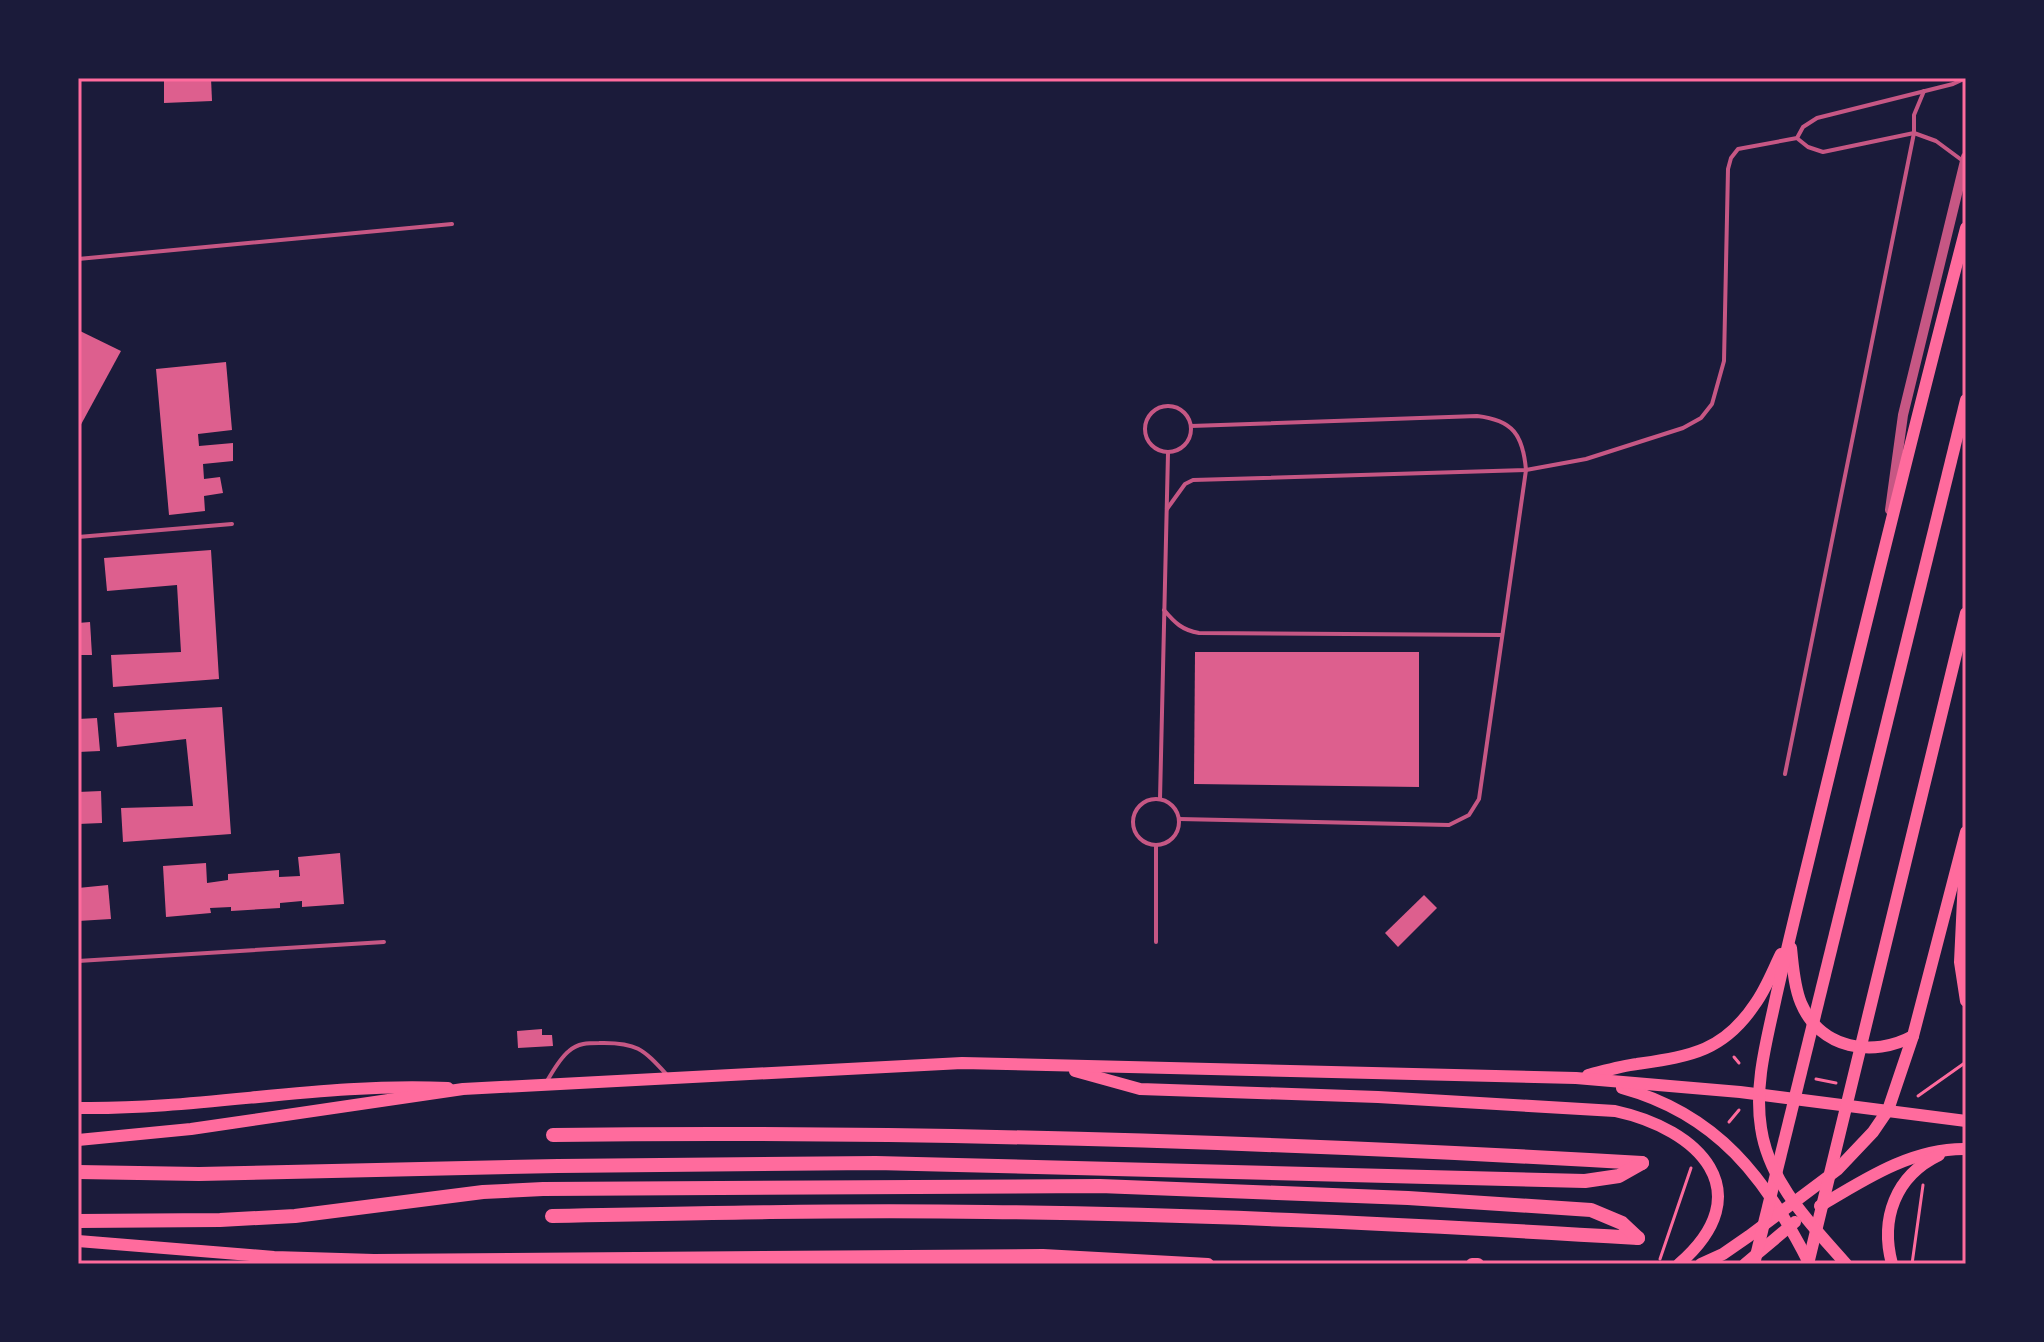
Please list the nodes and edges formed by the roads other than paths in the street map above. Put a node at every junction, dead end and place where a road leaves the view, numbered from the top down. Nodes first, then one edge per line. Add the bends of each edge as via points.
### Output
1 (1966, 78) edge
2 (1925, 90) junction
3 (1914, 133) junction
4 (1797, 138) junction
5 (1965, 160) edge
6 (452, 224) dead end
7 (1966, 228) edge
8 (78, 259) edge
9 (1966, 400) edge
10 (1191, 426) junction
11 (1168, 453) junction
12 (1526, 470) junction
13 (1167, 509) junction
14 (232, 524) dead end
15 (1889, 528) junction
16 (78, 537) edge
17 (1164, 610) junction
18 (1966, 613) edge
19 (1502, 635) junction
20 (1785, 774) dead end
21 (1160, 799) junction
22 (1179, 819) junction
23 (1966, 832) edge
24 (1966, 842) edge
25 (1156, 845) junction
26 (1790, 936) junction
27 (384, 942) dead end
28 (1156, 942) dead end
29 (78, 961) edge
30 (1966, 1001) edge
31 (1913, 1036) junction
32 (1058, 1066) junction
33 (669, 1078) junction
34 (1576, 1078) junction
35 (544, 1084) junction
36 (463, 1089) junction
37 (1758, 1094) junction
38 (78, 1108) edge
39 (1888, 1110) junction
40 (1966, 1121) edge
41 (553, 1135) dead end
42 (78, 1140) edge
43 (1959, 1149) edge
44 (78, 1172) edge
45 (1794, 1201) junction
46 (1780, 1211) junction
47 (552, 1216) dead end
48 (1804, 1216) junction
49 (78, 1221) edge
50 (1788, 1227) junction
51 (78, 1241) edge
52 (270, 1261) edge
53 (1208, 1264) edge
54 (1679, 1264) edge
55 (1701, 1264) edge
56 (1745, 1264) edge
57 (1754, 1264) edge
58 (1808, 1264) edge
59 (1846, 1264) edge
60 (1892, 1264) edge

1 - 2 lane
2 - 3 lane via 1914,115
2 - 4 lane via 1817,118
3 - 4 lane via 1823,152
3 - 5 lane
3 - 20 lane
4 - 12 lane via 1738,149 1731,158 1724,361 1712,404 1701,418 1586,459
5 - 15 street via 1903,415
6 - 8 lane
7 - 15 main road
9 - 57 main road
10 - 11 lane via 1183,447
10 - 11 lane via 1179,409 1164,406 1151,413 1145,426 1148,442
10 - 12 lane via 1477,416 1497,419 1515,430
11 - 13 lane
12 - 13 lane via 1193,480
12 - 19 lane
13 - 17 lane
14 - 16 lane
15 - 26 main road
17 - 19 lane via 1175,624 1199,633
17 - 21 lane
18 - 58 main road
19 - 22 lane via 1479,799 1459,822
21 - 22 lane via 1173,806
21 - 25 lane via 1145,801 1133,819 1136,834
22 - 25 lane via 1171,840
23 - 31 main road
24 - 30 main road via 1960,962
25 - 28 lane
26 - 31 main road via 1798,993 1820,1030 1844,1044 1872,1049
26 - 34 main road via 1757,1002 1719,1043 1672,1060
26 - 37 main road
27 - 29 lane
31 - 39 main road
32 - 33 main road via 962,1063
32 - 34 main road
32 - 54 main road via 1140,1089 1394,1098 1640,1116 1691,1147 1710,1166 1717,1183 1715,1220
33 - 35 main road
33 - 35 lane via 636,1046 589,1043 568,1051
34 - 37 main road
34 - 46 main road via 1638,1092 1693,1117 1736,1154
35 - 36 main road
36 - 38 main road via 345,1088
36 - 42 main road
37 - 39 main road
37 - 45 main road via 1765,1151
39 - 40 main road
39 - 45 main road via 1837,1170
41 - 44 highway via 1142,1139 1642,1163 1619,1176 1585,1181 876,1163
43 - 48 main road via 1885,1168
43 - 60 main road via 1918,1168 1898,1191 1888,1219
45 - 46 main road
45 - 48 main road
46 - 50 main road
46 - 55 main road
47 - 49 highway via 1033,1212 1638,1238 1612,1218 1580,1209 1100,1186 543,1189 457,1194 295,1216
48 - 50 main road
48 - 59 main road
50 - 56 main road
50 - 58 main road
51 - 52 main road
52 - 53 main road via 1043,1255

